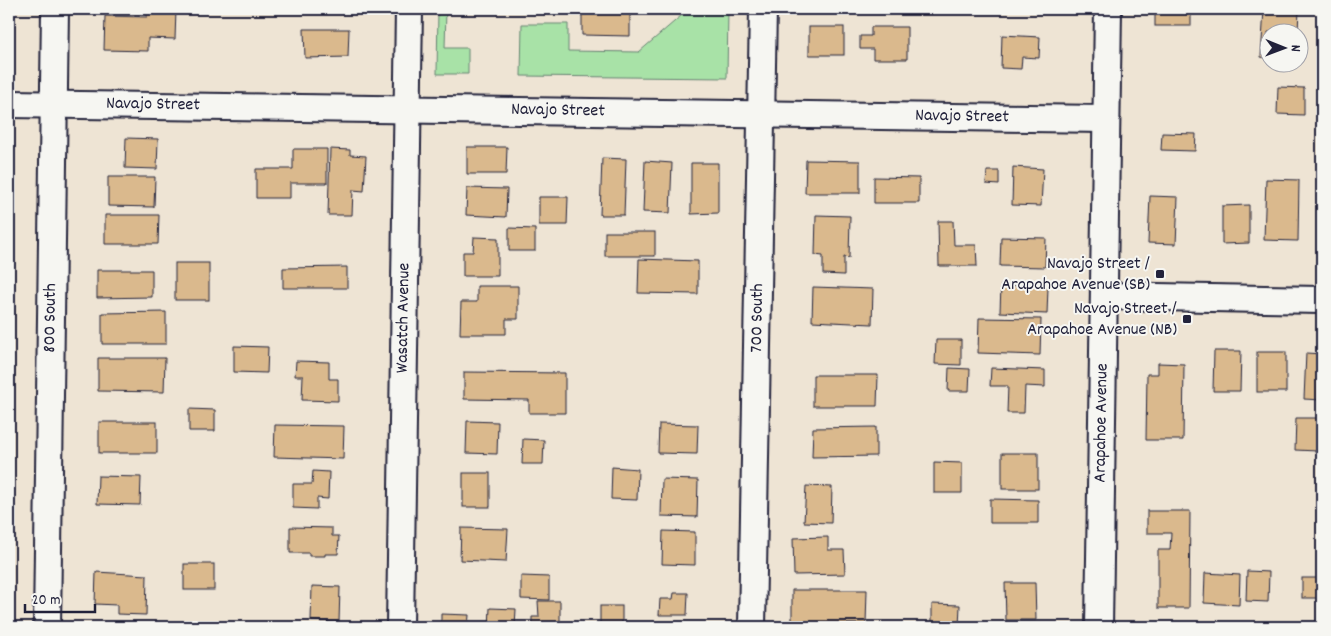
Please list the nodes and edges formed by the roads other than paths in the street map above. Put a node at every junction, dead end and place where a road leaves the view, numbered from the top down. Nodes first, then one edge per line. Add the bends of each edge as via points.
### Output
1 (55, 9) edge
2 (409, 9) edge
3 (763, 9) edge
4 (1108, 9) edge
5 (9, 104) edge
6 (54, 104) junction
7 (407, 109) junction
8 (761, 114) junction
9 (1106, 118) junction
10 (1104, 296) junction
11 (1322, 300) edge
12 (47, 627) edge
13 (400, 627) edge
14 (752, 627) edge
15 (1099, 627) edge

1 - 6 street, 800 South
2 - 7 street, Wasatch Avenue
3 - 8 street, 700 South
4 - 9 street, Arapahoe Avenue
5 - 6 street, Navajo Street
6 - 7 street, Navajo Street
6 - 12 street, 800 South
7 - 8 street, Navajo Street
7 - 13 street, Wasatch Avenue
8 - 9 street, Navajo Street
8 - 14 street, 700 South
9 - 10 street, Arapahoe Avenue
10 - 11 street
10 - 15 street, Arapahoe Avenue

